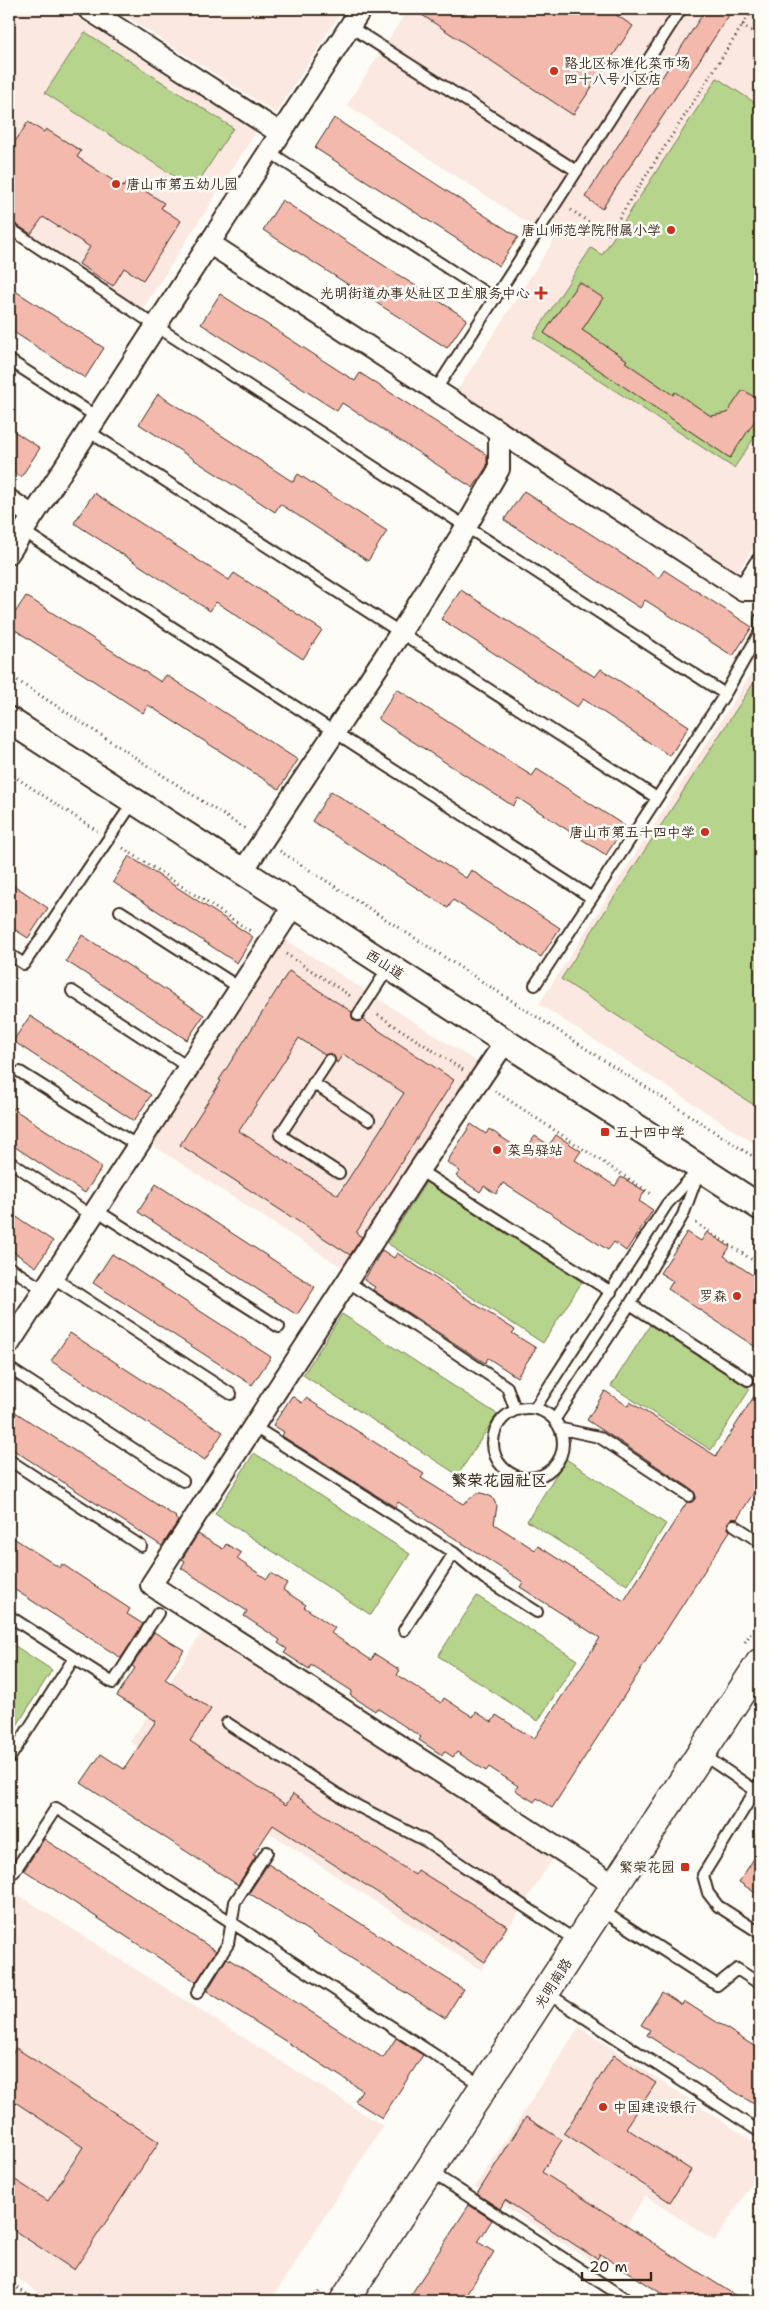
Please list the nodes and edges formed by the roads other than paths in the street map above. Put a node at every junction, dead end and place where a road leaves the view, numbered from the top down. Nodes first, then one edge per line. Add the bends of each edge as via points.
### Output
1 (361, 9) edge
2 (681, 9) edge
3 (94, 10) edge
4 (349, 26) junction
5 (280, 133) junction
6 (268, 152) junction
7 (577, 171) junction
8 (9, 228) edge
9 (209, 243) junction
10 (495, 299) junction
11 (156, 326) junction
12 (9, 360) edge
13 (436, 391) junction
14 (93, 424) junction
15 (499, 432) junction
16 (9, 500) edge
17 (28, 524) junction
18 (466, 527) junction
19 (9, 553) edge
20 (760, 564) edge
21 (752, 590) edge
22 (760, 619) edge
23 (401, 632) junction
24 (725, 694) junction
25 (9, 720) edge
26 (334, 732) junction
27 (657, 798) junction
28 (134, 801) junction
29 (242, 872) junction
30 (592, 898) junction
31 (294, 905) junction
32 (120, 911) dead end
33 (9, 954) edge
34 (389, 967) junction
35 (535, 985) dead end
36 (240, 988) junction
37 (72, 991) dead end
38 (358, 1015) dead end
39 (505, 1042) junction
40 (329, 1060) dead end
41 (188, 1067) junction
42 (20, 1072) dead end
43 (313, 1083) junction
44 (369, 1120) dead end
45 (138, 1146) junction
46 (9, 1161) edge
47 (700, 1168) junction
48 (419, 1170) junction
49 (339, 1173) dead end
50 (760, 1207) edge
51 (94, 1213) junction
52 (9, 1267) edge
53 (347, 1281) junction
54 (48, 1283) junction
55 (611, 1292) junction
56 (630, 1304) junction
57 (279, 1327) dead end
58 (9, 1344) edge
59 (9, 1368) edge
60 (748, 1380) dead end
61 (231, 1394) dead end
62 (535, 1408) junction
63 (515, 1410) junction
64 (555, 1419) junction
65 (253, 1426) junction
66 (562, 1429) junction
67 (9, 1460) edge
68 (183, 1481) dead end
69 (689, 1496) dead end
70 (734, 1525) dead end
71 (760, 1542) edge
72 (141, 1546) dead end
73 (454, 1552) junction
74 (537, 1612) dead end
75 (158, 1613) dead end
76 (9, 1616) edge
77 (404, 1630) dead end
78 (74, 1658) junction
79 (760, 1663) edge
80 (227, 1723) dead end
81 (702, 1754) junction
82 (9, 1760) edge
83 (759, 1789) edge
84 (268, 1852) dead end
85 (14, 1872) dead end
86 (616, 1886) junction
87 (601, 1910) junction
88 (231, 1923) junction
89 (760, 1933) edge
90 (579, 1942) junction
91 (760, 1984) edge
92 (197, 1993) dead end
93 (546, 1993) junction
94 (484, 2087) junction
95 (760, 2132) edge
96 (430, 2171) junction
97 (344, 2301) edge
98 (629, 2301) edge

1 - 4 street
2 - 7 lane
3 - 5 street
4 - 5 street
4 - 7 lane
5 - 6 street
6 - 9 street
6 - 10 lane
7 - 10 lane
8 - 11 lane
9 - 11 street
9 - 13 street
10 - 13 lane
11 - 14 street
11 - 18 lane
12 - 14 lane
13 - 15 street
14 - 17 street
14 - 23 lane
15 - 18 street via 499,469
15 - 21 street
16 - 17 street
17 - 19 street
17 - 26 lane
18 - 23 street
18 - 24 lane
20 - 21 street
22 - 24 lane via 760,632
23 - 26 street
23 - 27 lane
24 - 27 lane
25 - 28 street, 西山道
26 - 29 street
26 - 30 lane
27 - 30 lane
28 - 29 street, 西山道
28 - 33 lane via 24,964
29 - 31 street, 西山道
30 - 35 lane
31 - 34 street, 西山道
31 - 36 street
32 - 36 lane
34 - 38 lane
34 - 39 street, 西山道
36 - 41 street
37 - 41 lane
39 - 47 street, 西山道
39 - 48 street
40 - 43 lane
41 - 45 street
42 - 45 lane
43 - 44 lane
43 - 49 lane via 280,1135
45 - 51 street
46 - 51 lane
47 - 50 street, 西山道
47 - 55 lane via 668,1204
47 - 56 lane via 683,1214
48 - 53 street
48 - 55 lane
51 - 54 street
51 - 57 lane
52 - 54 lane
53 - 63 lane via 507,1387
53 - 65 street
54 - 58 street
54 - 61 lane
55 - 62 lane
56 - 60 lane
56 - 64 lane
59 - 68 lane
62 - 63 lane
62 - 64 lane
63 - 66 lane via 505,1416 493,1436 497,1459 514,1476 538,1477 558,1464 563,1453
64 - 66 lane
65 - 73 lane
65 - 86 street via 151,1585
66 - 69 lane via 599,1437
67 - 72 lane
70 - 71 lane
73 - 74 lane via 484,1578
73 - 77 lane
75 - 78 lane via 112,1683
76 - 78 lane
78 - 82 lane
79 - 81 main road, 光明南路
80 - 90 lane via 348,1802 426,1841
81 - 83 lane
81 - 86 main road, 光明南路
83 - 89 lane via 703,1875 708,1893 718,1906
84 - 88 lane via 235,1902
85 - 88 lane via 56,1808
86 - 87 main road, 光明南路
87 - 90 main road, 光明南路
87 - 91 lane via 717,1985 737,1969
88 - 92 lane via 228,1944
88 - 94 lane
90 - 93 main road, 光明南路
93 - 94 main road, 光明南路
93 - 95 lane
94 - 96 main road, 光明南路
96 - 97 main road, 光明南路
96 - 98 lane

